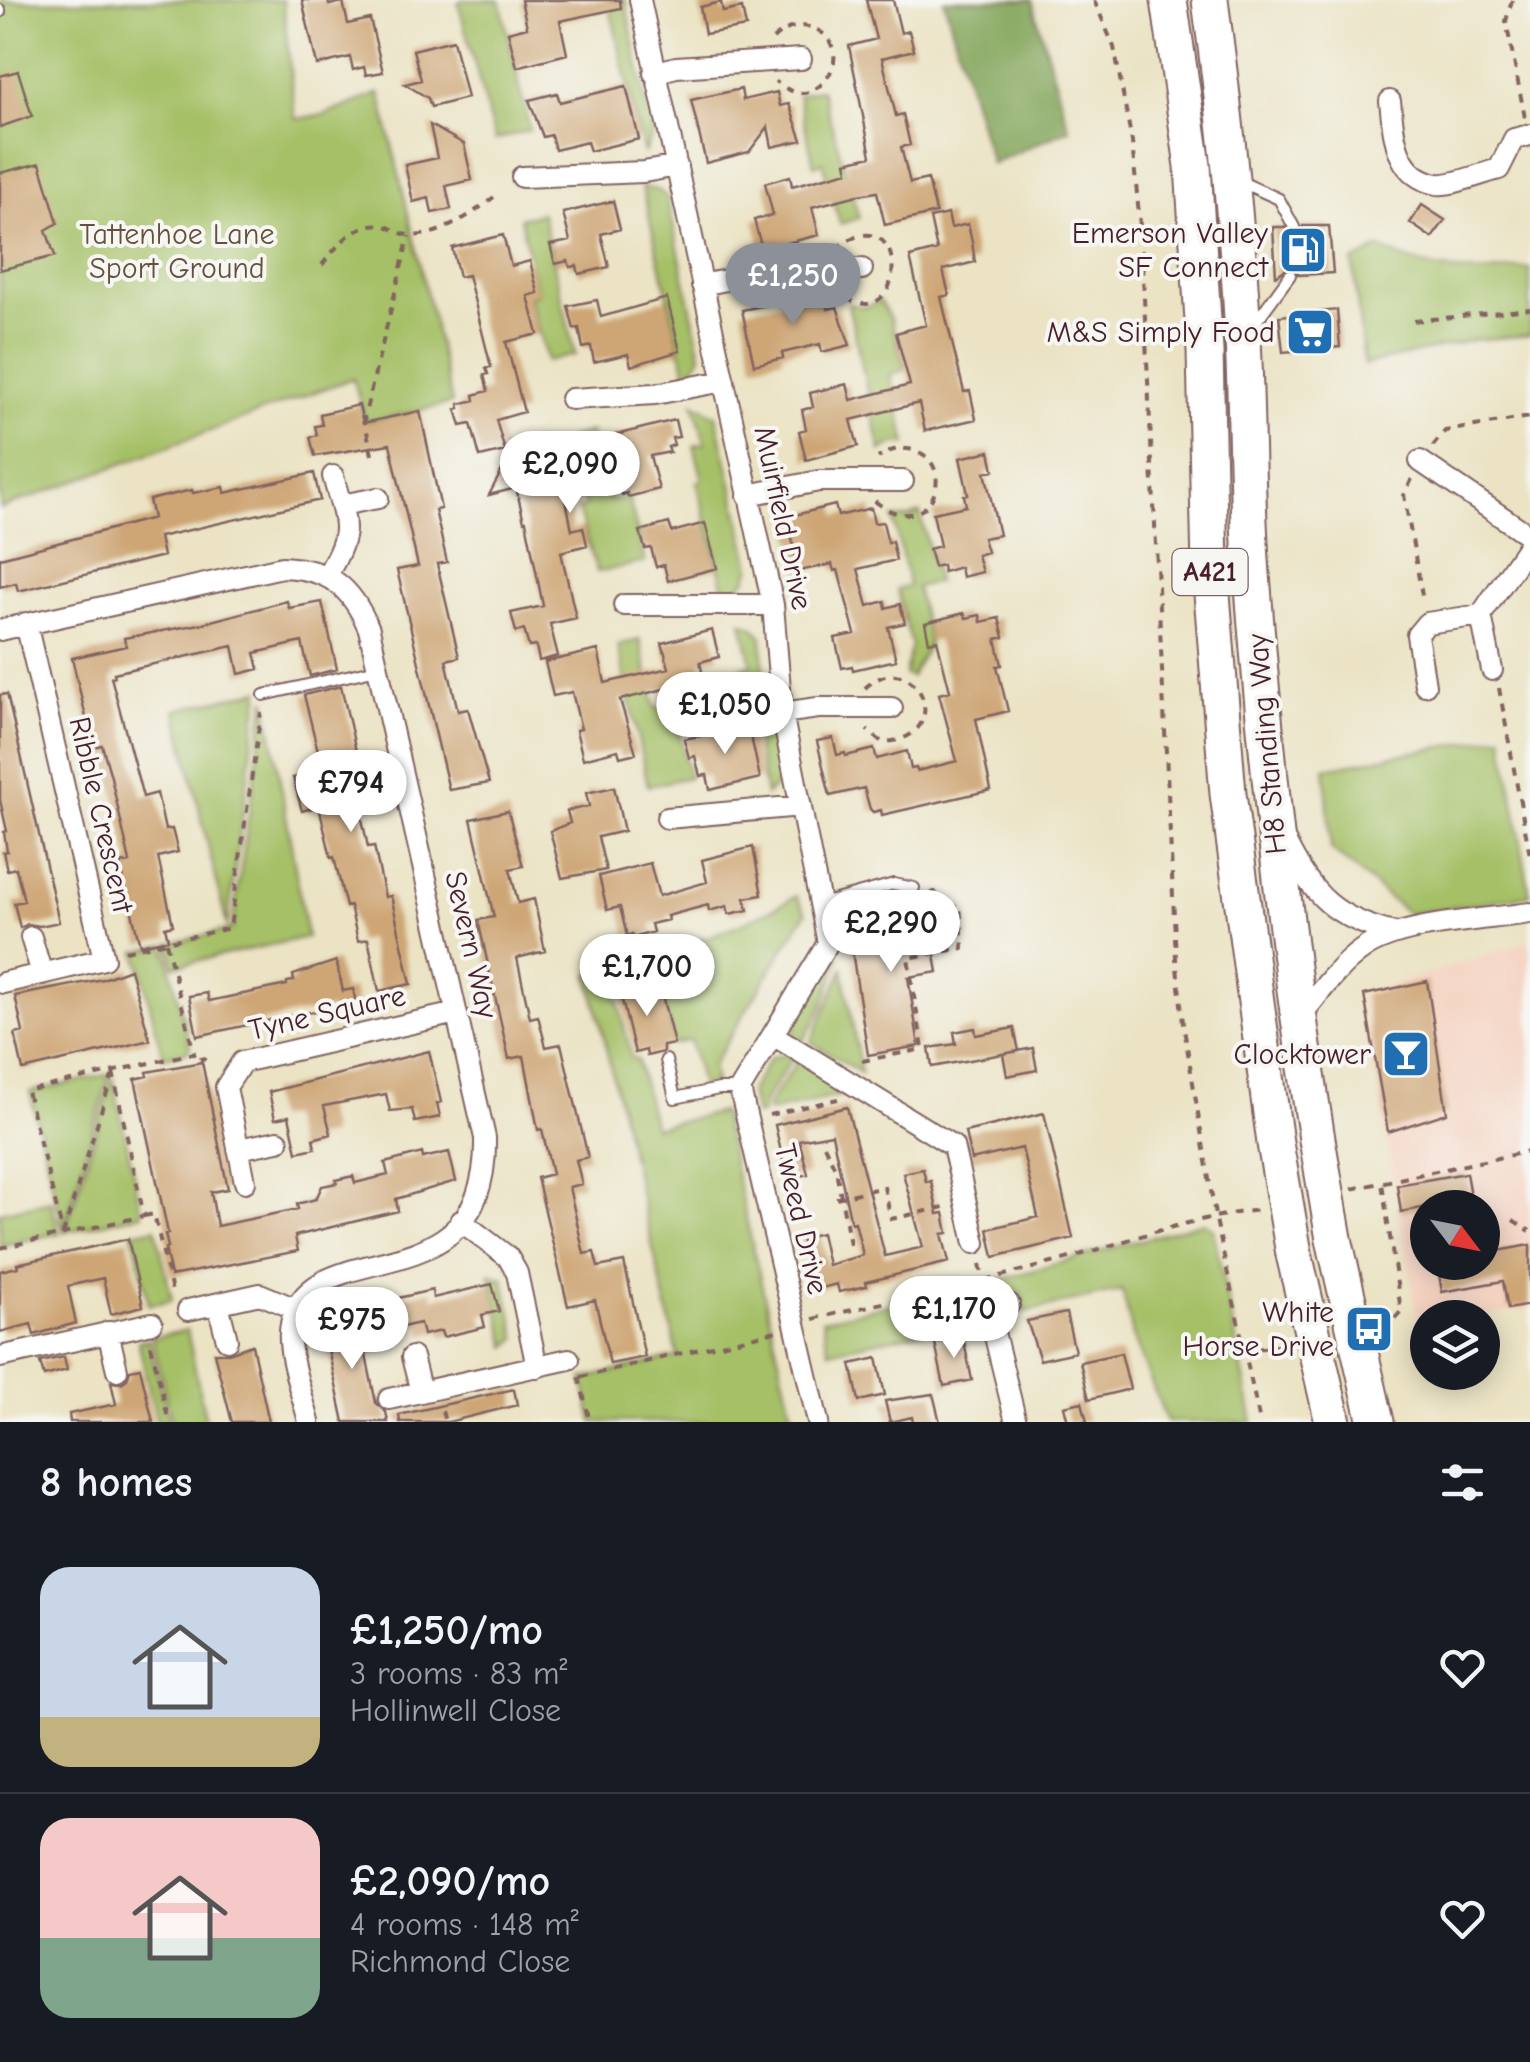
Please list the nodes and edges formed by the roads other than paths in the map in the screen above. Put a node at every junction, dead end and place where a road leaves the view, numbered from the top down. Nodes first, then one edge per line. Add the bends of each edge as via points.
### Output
1 (640, 0) edge
2 (1169, 0) edge
3 (1210, 0) edge
4 (801, 59) dead end
5 (654, 73) junction
6 (1412, 96) dead end
7 (1529, 135) edge
8 (676, 166) junction
9 (522, 177) dead end
10 (1233, 179) junction
11 (1294, 226) dead end
12 (862, 269) dead end
13 (1290, 275) dead end
14 (702, 285) junction
15 (1243, 338) junction
16 (724, 381) junction
17 (571, 399) dead end
18 (1420, 462) dead end
19 (334, 476) dead end
20 (903, 481) dead end
21 (748, 494) junction
22 (378, 498) dead end
23 (341, 505) junction
24 (1530, 540) edge
25 (328, 575) junction
26 (624, 605) dead end
27 (773, 605) junction
28 (1480, 614) junction
29 (26, 623) junction
30 (0, 630) edge
31 (377, 669) junction
32 (1492, 670) road end
33 (1425, 684) dead end
34 (264, 695) road end
35 (892, 708) dead end
36 (782, 713) junction
37 (800, 806) junction
38 (667, 818) dead end
39 (1273, 818) junction
40 (914, 888) dead end
41 (820, 904) junction
42 (1530, 913) edge
43 (1394, 933) junction
44 (31, 937) dead end
45 (42, 974) junction
46 (3, 983) dead end
47 (456, 1012) junction
48 (1298, 1019) junction
49 (773, 1035) junction
50 (666, 1060) dead end
51 (740, 1088) junction
52 (278, 1141) dead end
53 (238, 1149) junction
54 (245, 1182) dead end
55 (461, 1221) junction
56 (975, 1243) road end
57 (181, 1304) road end
58 (218, 1304) junction
59 (296, 1308) junction
60 (990, 1308) dead end
61 (151, 1329) road end
62 (108, 1332) junction
63 (227, 1340) dead end
64 (0, 1356) edge
65 (412, 1357) dead end
66 (538, 1366) junction
67 (117, 1370) dead end
68 (573, 1370) road end
69 (430, 1397) junction
70 (389, 1399) dead end
71 (309, 1422) edge
72 (818, 1422) edge
73 (1016, 1422) edge
74 (1333, 1422) edge
75 (1376, 1422) edge

1 - 5 street, Muirfield Drive
2 - 74 highway, H8 Standing Way / A421, bridge via 1193,166 1210,569 1228,794 1275,1143
3 - 10 highway, H8 Standing Way / A421
4 - 5 street
5 - 8 street, Muirfield Drive
6 - 7 street via 1384,102 1395,144 1413,173 1438,184 1499,169 1514,140
8 - 9 street
8 - 14 street, Muirfield Drive
10 - 11 lane via 1279,199
10 - 15 highway, H8 Standing Way / A421
12 - 14 street via 779,269
13 - 15 lane
14 - 16 street, Muirfield Drive
15 - 39 highway, H8 Standing Way / A421 via 1251,570
16 - 17 street
16 - 21 street, Muirfield Drive
18 - 24 street
19 - 23 street
20 - 21 street via 818,481
21 - 27 street, Muirfield Drive
22 - 23 street
23 - 25 street via 347,533
24 - 28 street
25 - 29 street via 282,567
25 - 31 street, Severn Way via 360,608
26 - 27 street
27 - 36 street, Muirfield Drive
28 - 32 street
28 - 33 street via 1426,624 1417,636
29 - 30 street
29 - 45 street, Ribble Crescent via 104,959
31 - 34 lane
31 - 47 street, Severn Way
35 - 36 street
36 - 37 street, Muirfield Drive
37 - 38 street
37 - 41 street, Muirfield Drive
39 - 43 street via 1317,896 1364,926
39 - 48 highway, H8 Standing Way / A421
40 - 41 lane via 894,884
41 - 49 street, Muirfield Drive via 828,943
42 - 43 street
43 - 48 street via 1337,971
44 - 45 street
45 - 46 street, Ribble Crescent
47 - 53 street, Tyne Square via 242,1062 226,1087
47 - 55 street, Severn Way via 486,1168
48 - 75 highway, H8 Standing Way / A421, bridge via 1334,1239
49 - 51 street, Muirfield Drive
49 - 56 street via 954,1146
50 - 51 lane via 675,1098
51 - 72 street, Tweed Drive
52 - 53 street
53 - 54 street, Tyne Square
55 - 59 street, Severn Way via 416,1255 326,1278
55 - 66 street via 508,1257 517,1273
57 - 58 street
58 - 59 street via 260,1294
58 - 63 street
59 - 71 street via 290,1340
60 - 73 street
61 - 62 street
62 - 64 street
62 - 67 street
65 - 69 street
66 - 68 street
66 - 69 street
69 - 70 street

